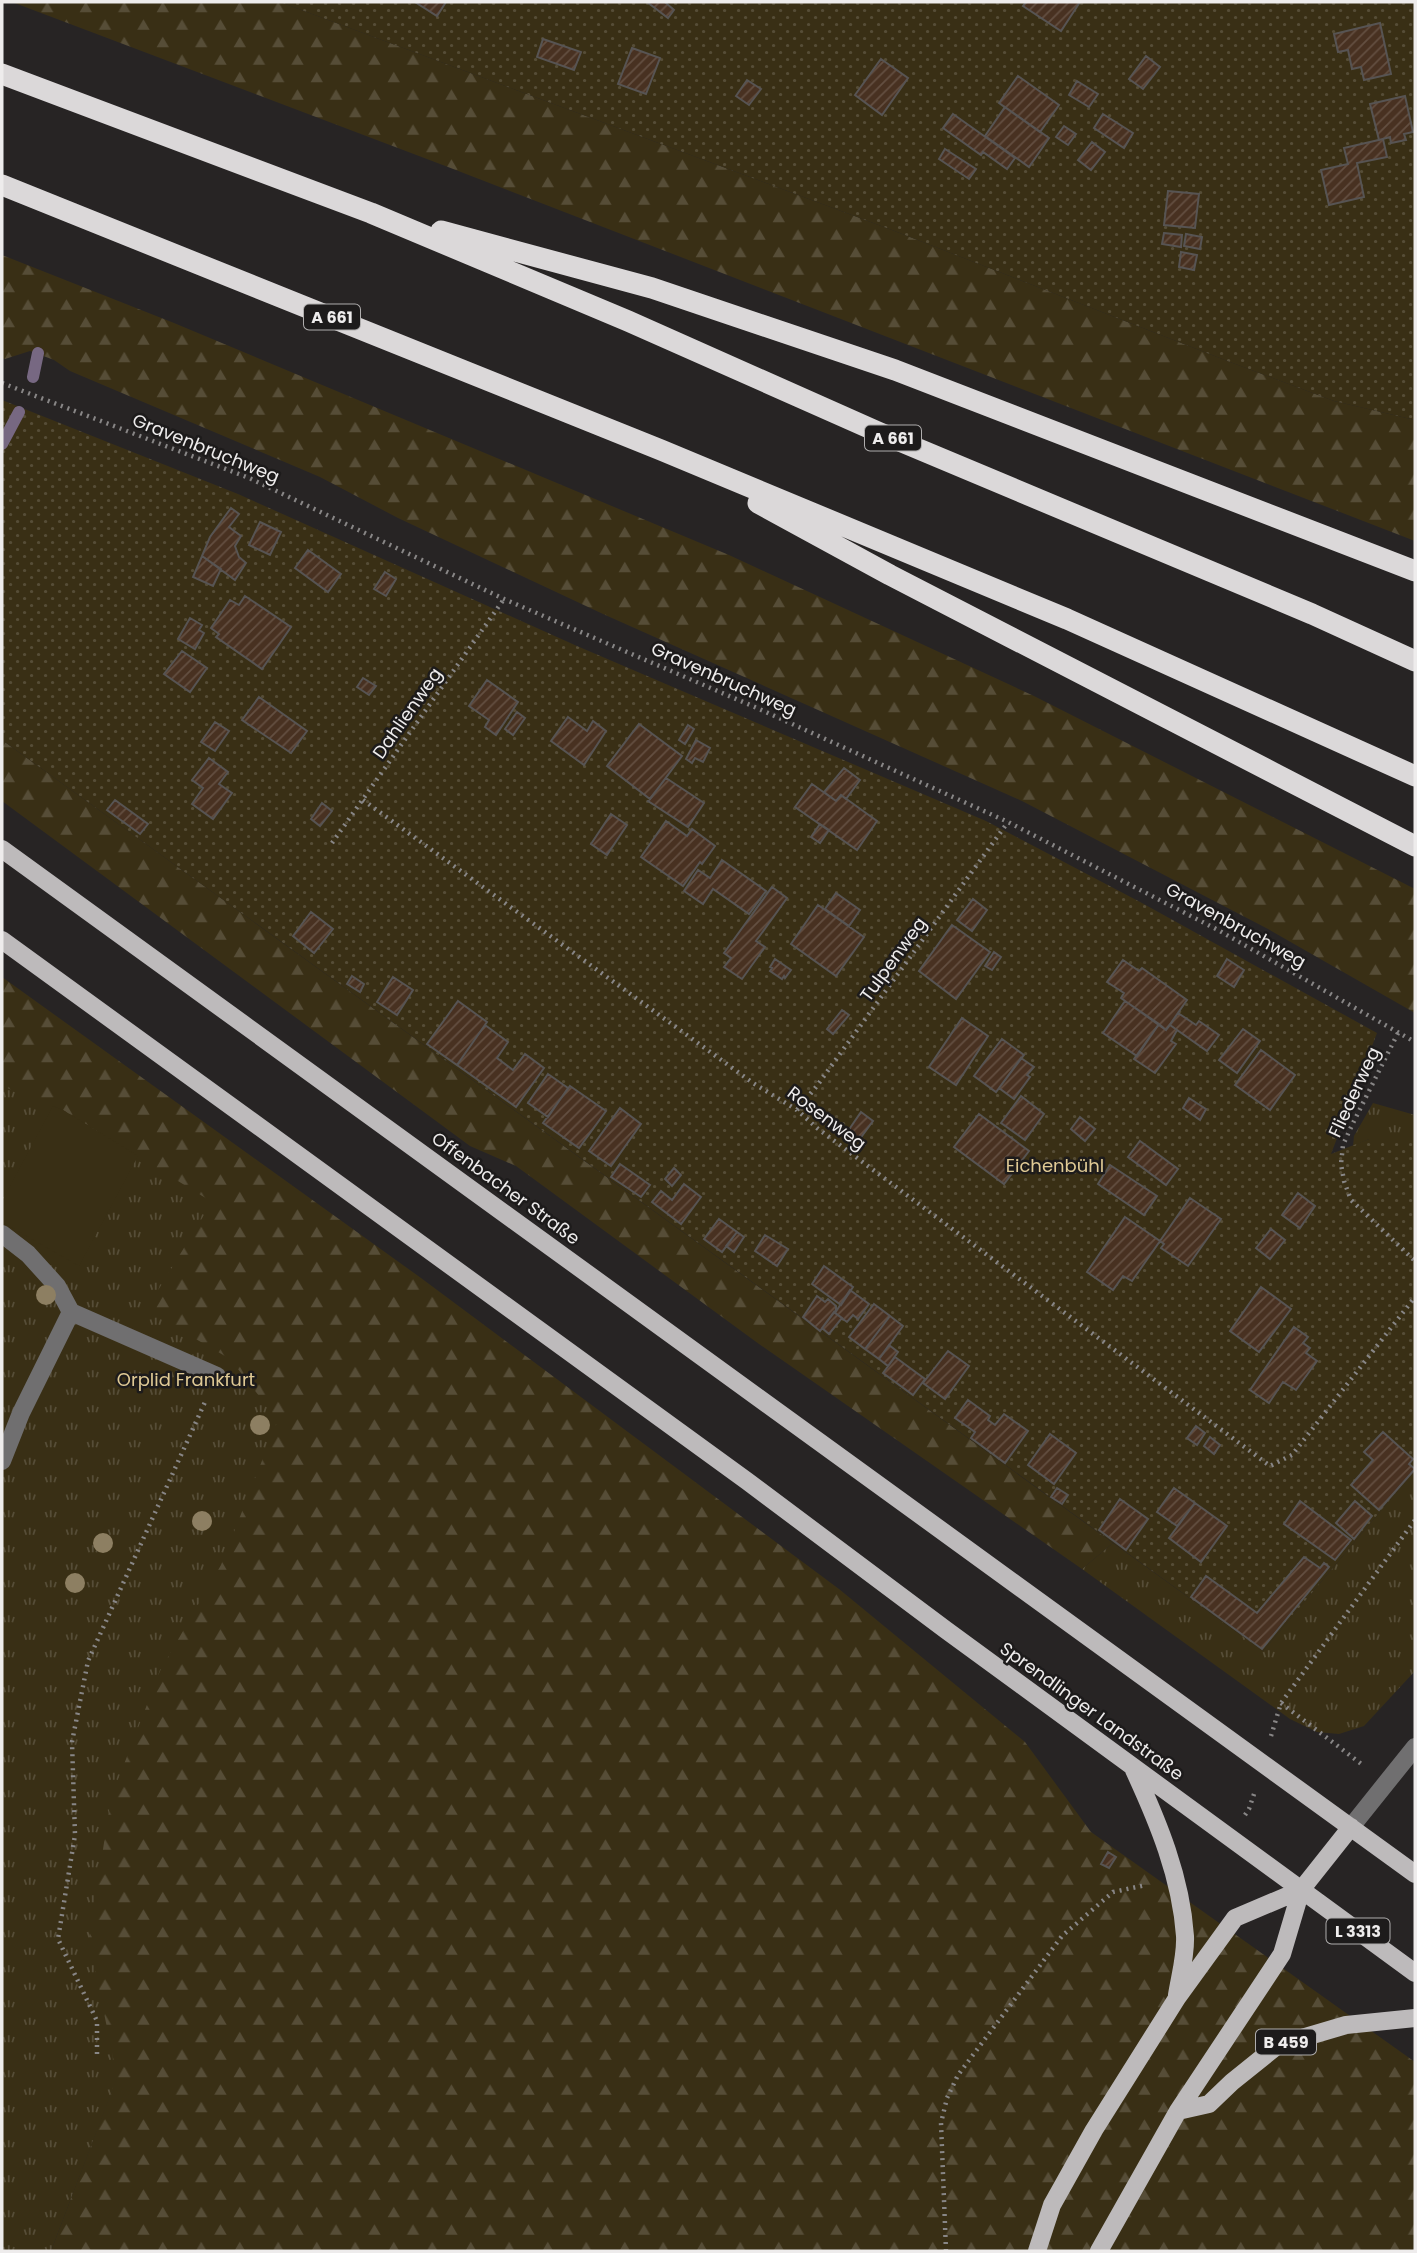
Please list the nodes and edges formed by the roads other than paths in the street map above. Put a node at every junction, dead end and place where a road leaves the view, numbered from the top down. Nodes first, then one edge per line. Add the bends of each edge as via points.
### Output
1 (2, 74) edge
2 (2, 185) edge
3 (371, 213) junction
4 (661, 450) junction
5 (1415, 571) edge
6 (1415, 661) edge
7 (1415, 776) edge
8 (1415, 846) edge
9 (2, 849) edge
10 (2, 940) edge
11 (2, 1234) edge
12 (71, 1312) junction
13 (217, 1376) road end
14 (2, 1461) edge
15 (1415, 1746) edge
16 (1133, 1767) junction
17 (1352, 1827) junction
18 (1415, 1874) edge
19 (1301, 1890) junction
20 (1415, 1973) edge
21 (1177, 1998) junction
22 (1415, 2018) edge
23 (1178, 2111) junction
24 (1037, 2251) edge
25 (1099, 2251) edge

1 - 3 highway, A 661
2 - 4 highway, A 661
3 - 5 highway via 652,288 895,370
3 - 6 highway, A 661
4 - 7 highway, A 661 via 1066,619
4 - 8 highway via 890,575
9 - 17 main road, Offenbacher Straße
10 - 16 main road, Sprendlinger Landstraße / L 3313
11 - 12 street via 29,1254 57,1286
12 - 13 street
12 - 14 street
15 - 17 street
16 - 19 main road, Sprendlinger Landstraße / L 3313
16 - 21 main road via 1158,1821 1175,1878 1185,1938
17 - 18 main road
17 - 19 main road, B 459
19 - 20 main road, Sprendlinger Landstraße / L 3313
19 - 21 main road, B 459 via 1235,1918
19 - 23 main road, B 459 via 1282,1954
21 - 24 main road, B 459 via 1052,2205
22 - 23 main road, B 459 via 1346,2025 1278,2045 1209,2104
23 - 25 main road, B 459

